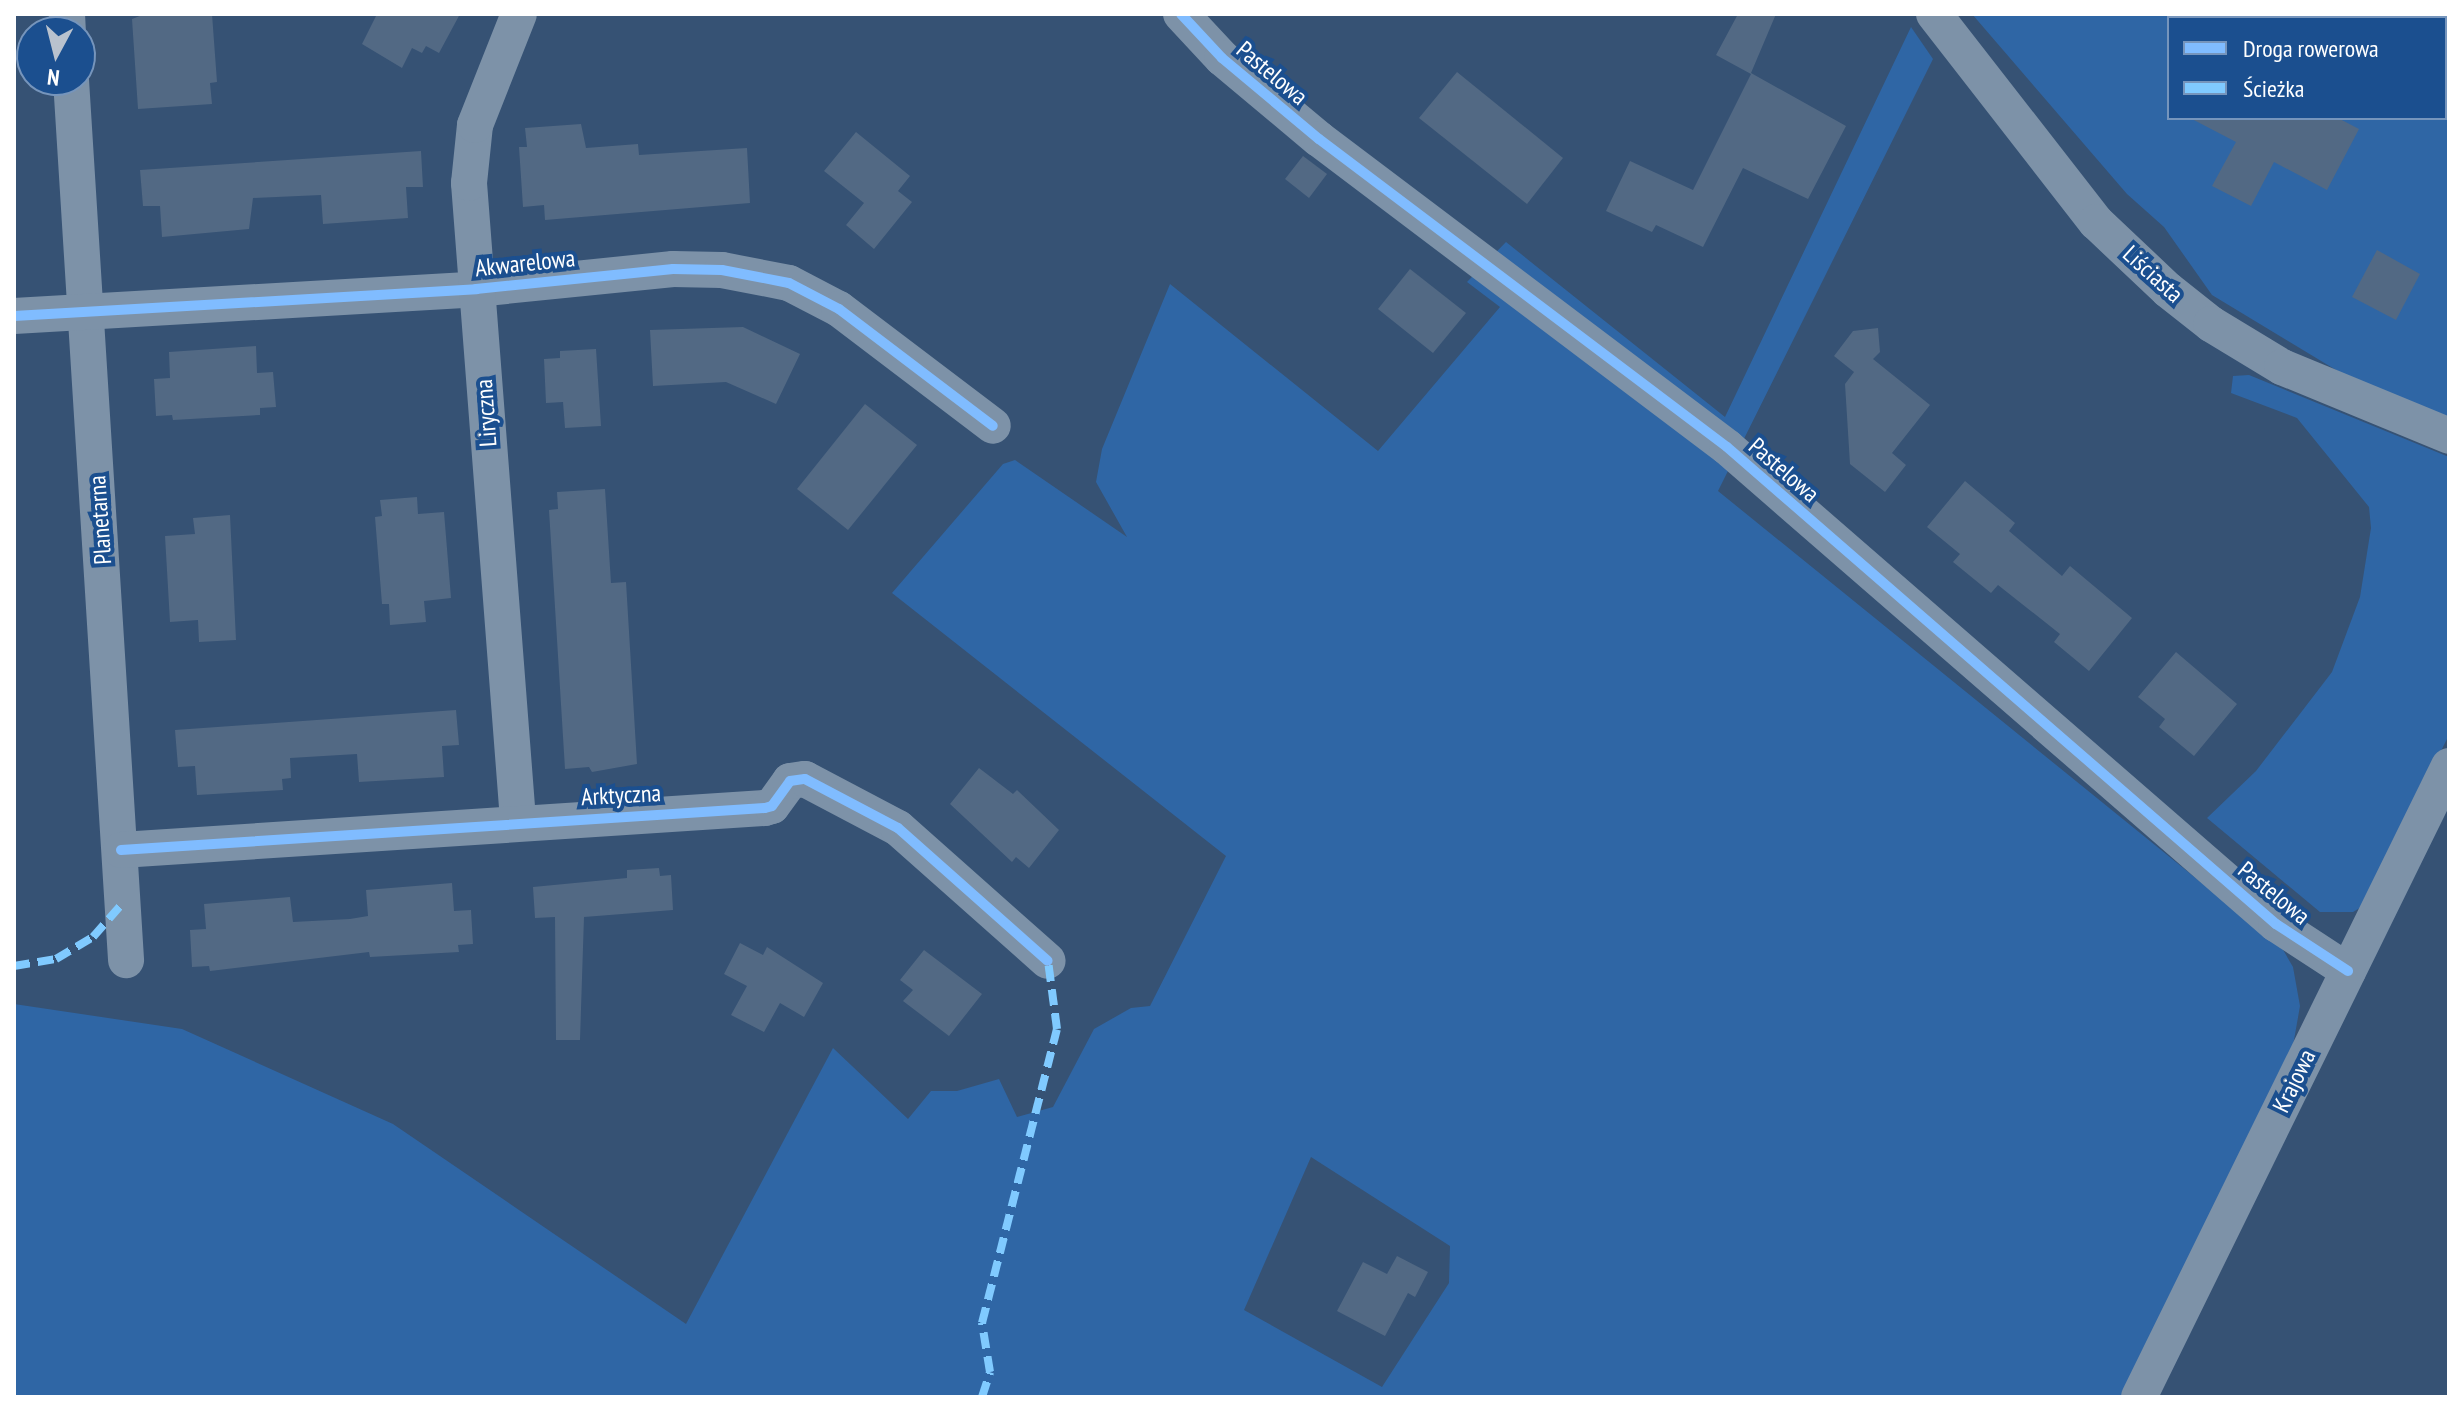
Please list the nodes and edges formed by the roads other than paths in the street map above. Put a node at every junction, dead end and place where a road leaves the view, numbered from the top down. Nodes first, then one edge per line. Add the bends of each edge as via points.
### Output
1 (519, 14) edge
2 (1181, 14) edge
3 (1934, 14) edge
4 (72, 96) edge
5 (476, 289) junction
6 (86, 311) junction
7 (14, 316) edge
8 (993, 426) dead end
9 (2449, 436) edge
10 (2449, 766) edge
11 (518, 820) junction
12 (121, 850) junction
13 (126, 960) dead end
14 (1048, 961) dead end
15 (2348, 971) junction
16 (2139, 1397) edge

1 - 5 street, Liryczna via 475,125 469,183
2 - 15 street, Pastelowa via 1222,58 1319,139 1727,447 2276,924
3 - 9 street, Liściasta via 2096,222 2168,290 2282,367
4 - 6 street, Planetarna
5 - 6 street, Akwarelowa
5 - 8 street, Akwarelowa via 673,269 722,270 789,283 839,309
5 - 11 street, Liryczna
6 - 7 street, Akwarelowa
6 - 12 street, Planetarna
10 - 15 street, Krajowa
11 - 12 street, Arktyczna
11 - 14 street, Arktyczna via 765,808 790,781 805,779 898,828
12 - 13 street, Planetarna
15 - 16 street, Krajowa

